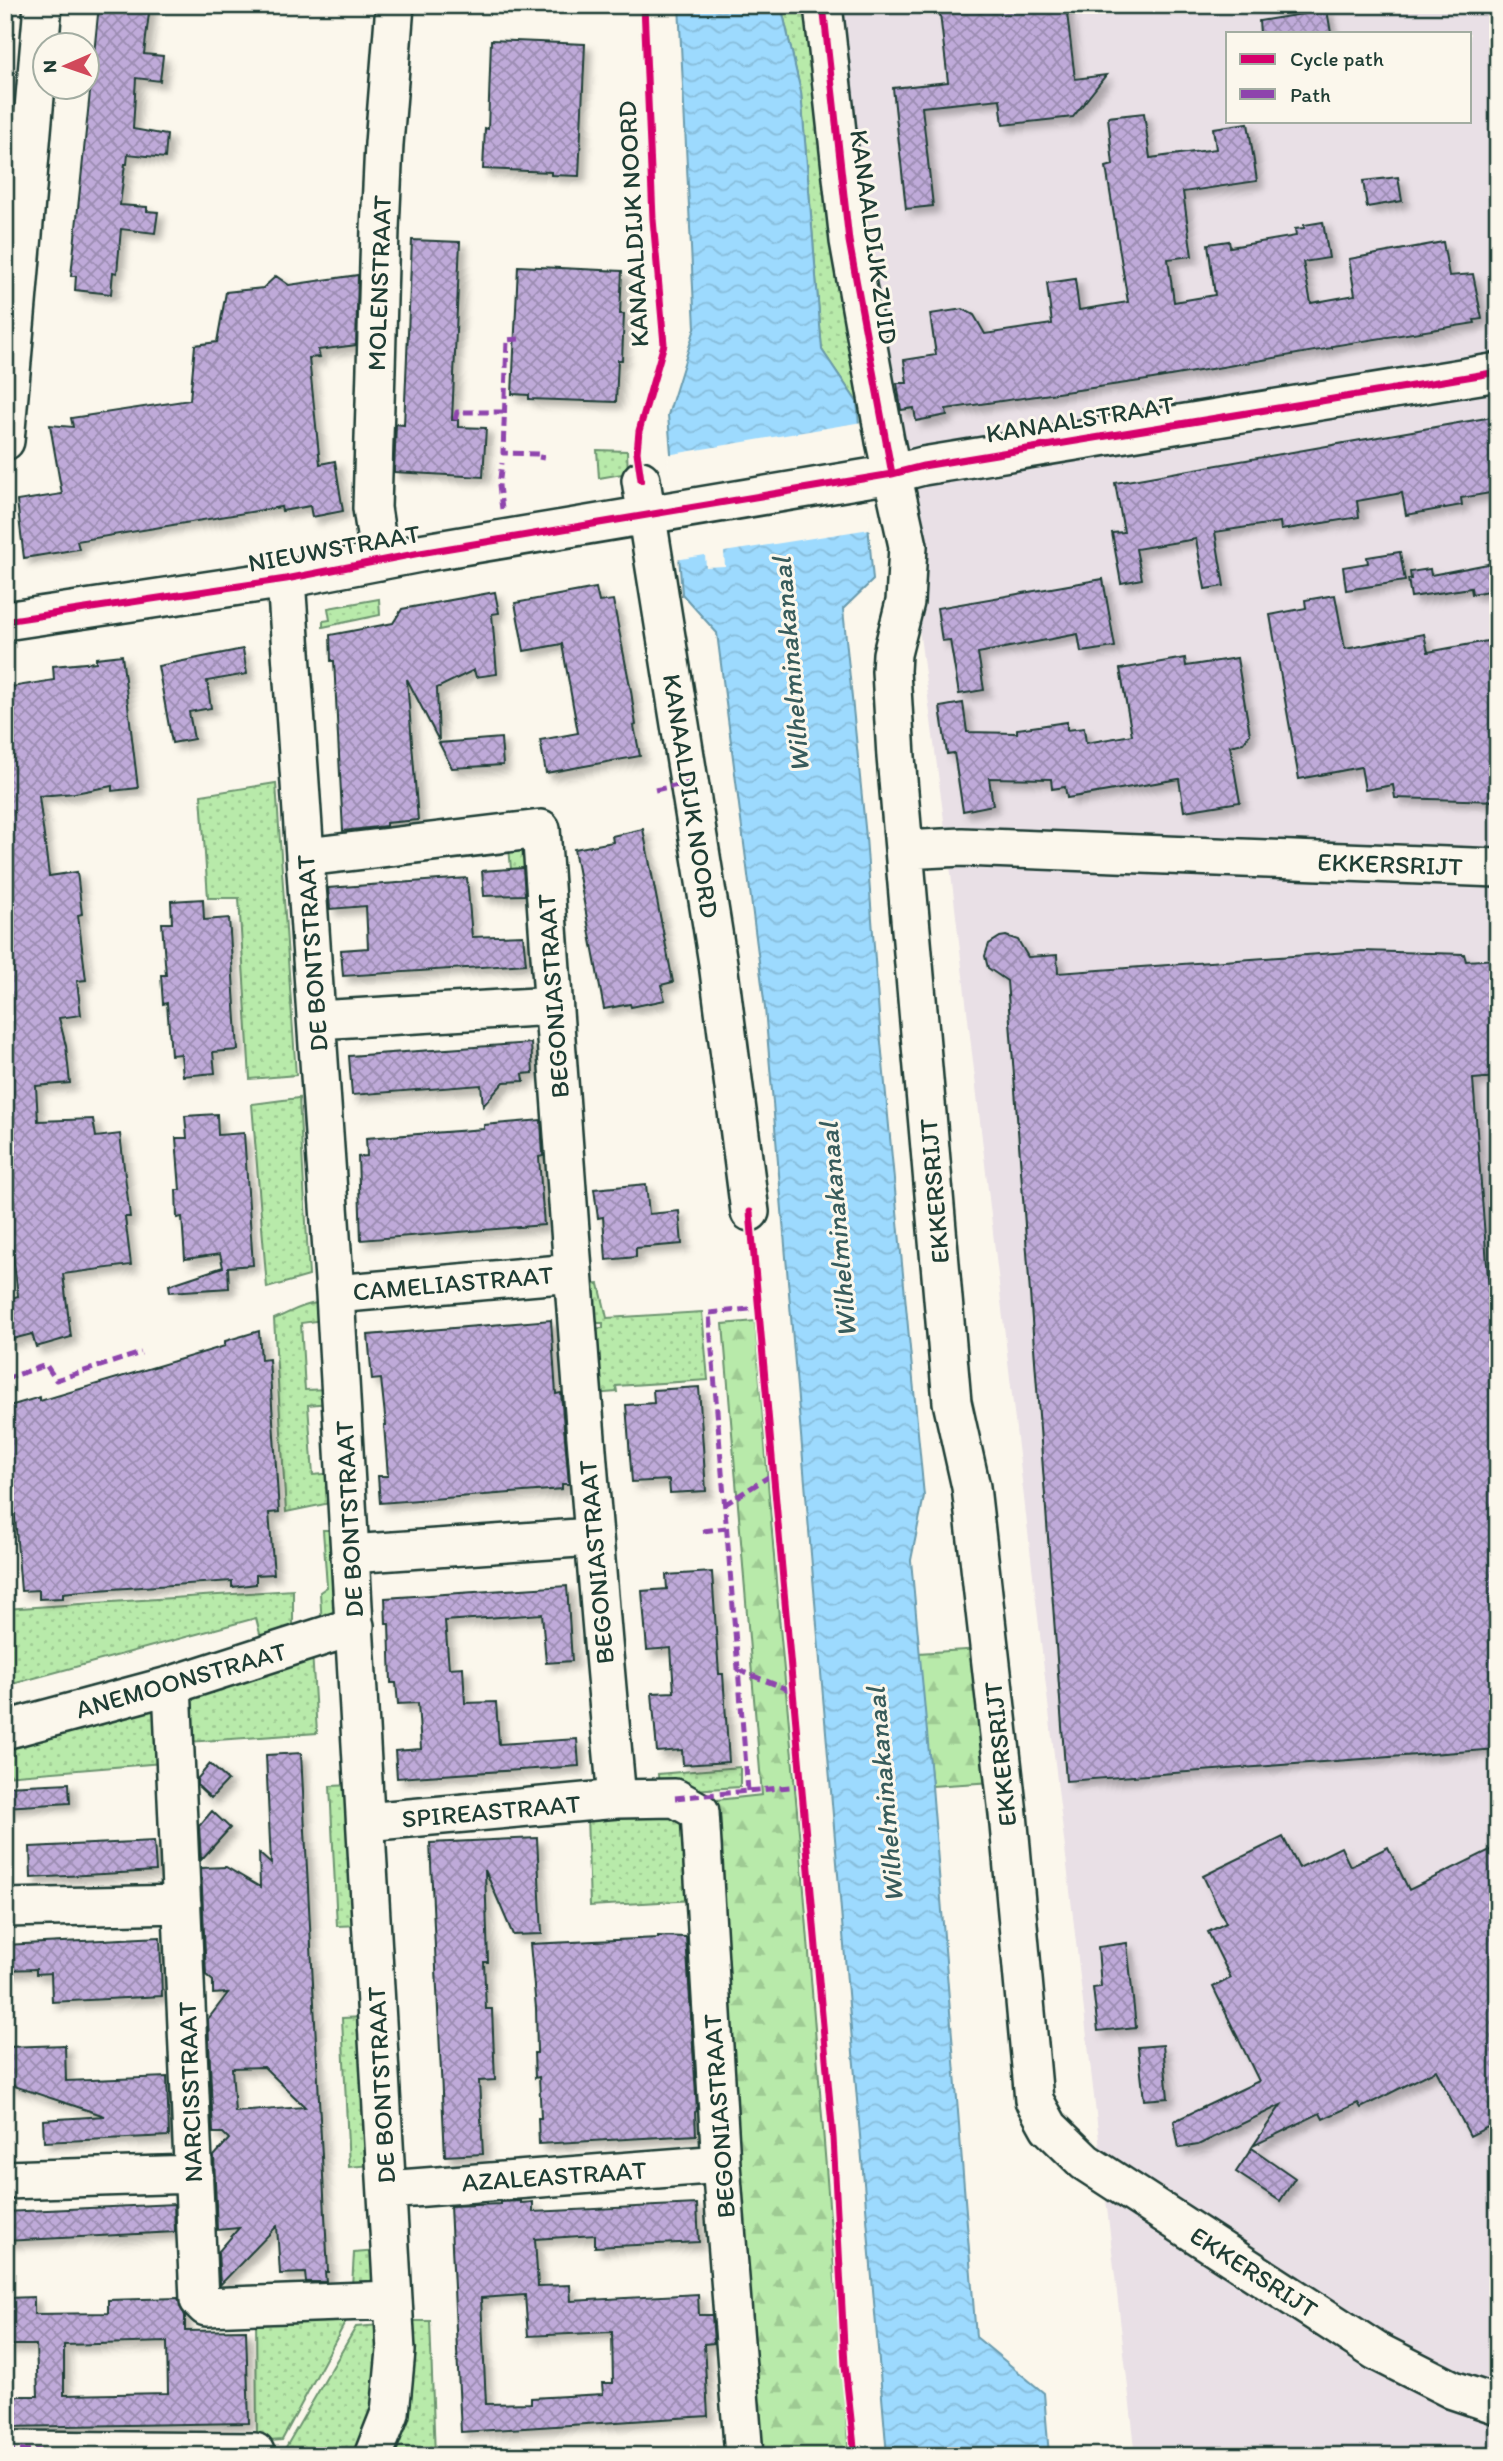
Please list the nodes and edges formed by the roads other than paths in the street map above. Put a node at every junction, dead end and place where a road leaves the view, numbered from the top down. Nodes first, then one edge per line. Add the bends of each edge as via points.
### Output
1 (43, 5) edge
2 (395, 5) edge
3 (823, 5) edge
4 (1498, 372) edge
5 (8, 380) edge
6 (5, 441) edge
7 (880, 476) junction
8 (652, 502) junction
9 (380, 561) junction
10 (286, 579) junction
11 (6, 614) edge
12 (904, 850) junction
13 (306, 857) junction
14 (1498, 868) edge
15 (553, 1006) junction
16 (317, 1020) junction
17 (750, 1212) dead end
18 (572, 1273) junction
19 (335, 1294) junction
20 (592, 1537) junction
21 (350, 1554) junction
22 (355, 1626) junction
23 (173, 1685) junction
24 (5, 1730) edge
25 (617, 1799) junction
26 (366, 1822) junction
27 (182, 1904) junction
28 (5, 1908) edge
29 (721, 2164) junction
30 (194, 2174) junction
31 (5, 2180) edge
32 (387, 2190) junction
33 (393, 2300) junction
34 (1498, 2405) edge
35 (5, 2451) edge
36 (255, 2456) edge
37 (373, 2456) edge
38 (744, 2456) edge

1 - 5 street
2 - 9 street, MOLENSTRAAT via 384,144 372,508
3 - 7 street, KANAALDIJK ZUID
4 - 7 street, KANAALSTRAAT
5 - 6 street
7 - 8 street, KANAALSTRAAT
7 - 12 street, EKKERSRIJT via 908,546 905,602 891,671
8 - 9 street, NIEUWSTRAAT
8 - 17 street, KANAALDIJK NOORD
9 - 10 street, NIEUWSTRAAT
10 - 11 street, NIEUWSTRAAT
10 - 13 street, DE BONTSTRAAT
12 - 14 street, EKKERSRIJT via 962,847
12 - 34 street, EKKERSRIJT via 952,1402 971,1487 1034,2100 1049,2127 1085,2162 1376,2351 1453,2390
13 - 15 street, BEGONIASTRAAT via 541,830
13 - 16 street, DE BONTSTRAAT
15 - 16 street
15 - 18 street, BEGONIASTRAAT
16 - 19 street, DE BONTSTRAAT
18 - 19 street, CAMELIASTRAAT
18 - 20 street, BEGONIASTRAAT
19 - 21 street, DE BONTSTRAAT
20 - 21 street
20 - 25 street, BEGONIASTRAAT
21 - 22 street, DE BONTSTRAAT
22 - 23 street, ANEMOONSTRAAT
22 - 26 street, DE BONTSTRAAT
23 - 24 street, ANEMOONSTRAAT
23 - 27 street, NARCISSTRAAT
25 - 26 street, SPIREASTRAAT
25 - 29 street, BEGONIASTRAAT via 675,1798 700,1812
26 - 32 street, DE BONTSTRAAT
27 - 28 street
27 - 30 street, NARCISSTRAAT
29 - 32 street, AZALEASTRAAT
29 - 38 street, BEGONIASTRAAT
30 - 31 street
30 - 33 street, NARCISSTRAAT via 199,2300 206,2308
32 - 33 street, DE BONTSTRAAT
33 - 37 street, DE BONTSTRAAT via 396,2351 392,2393 384,2433
35 - 36 street via 255,2452

